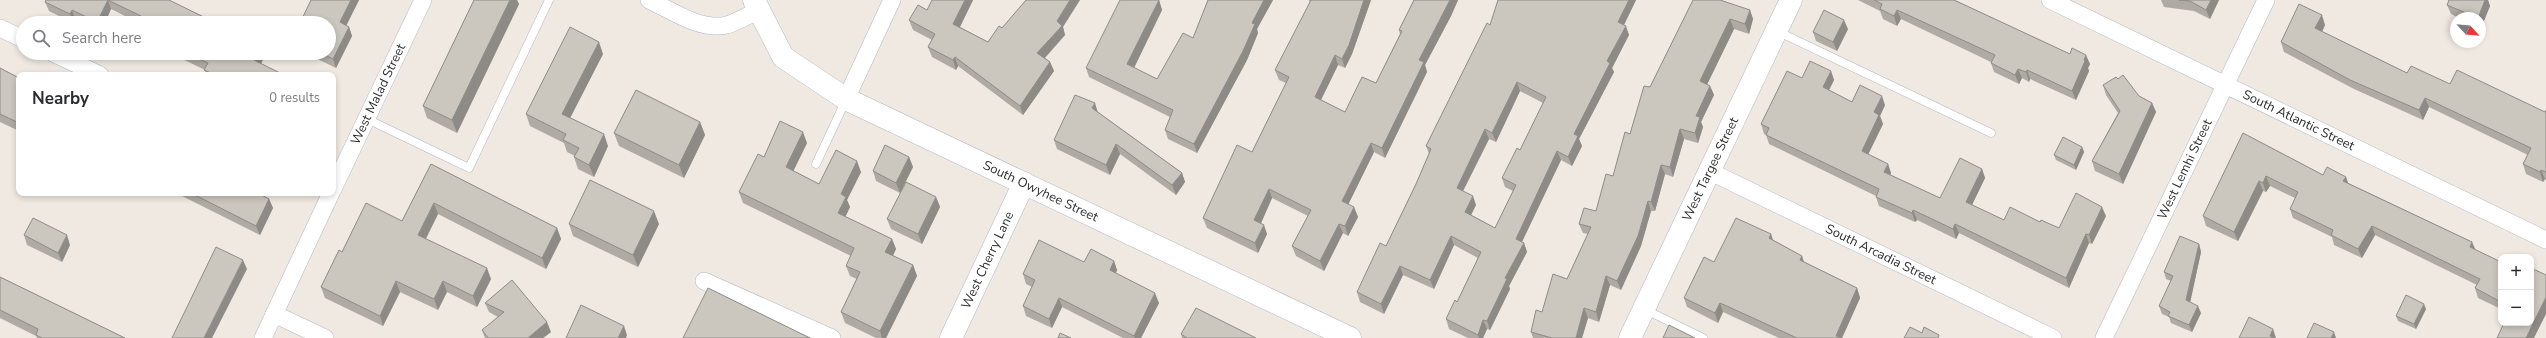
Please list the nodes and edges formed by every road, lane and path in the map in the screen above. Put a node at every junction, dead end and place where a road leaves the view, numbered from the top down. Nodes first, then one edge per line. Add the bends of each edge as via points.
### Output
1 (424, 0) edge
2 (549, 0) edge
3 (649, 0) edge
4 (892, 0) edge
5 (1791, 0) edge
6 (2050, 0) edge
7 (2266, 0) edge
8 (756, 6) edge
9 (0, 28) edge
10 (1776, 30) junction
11 (16, 36) edge
12 (68, 60) edge
13 (94, 72) edge
14 (2225, 85) junction
15 (846, 99) junction
16 (367, 119) junction
17 (1992, 133) dead end
18 (816, 164) dead end
19 (1709, 171) junction
20 (336, 181) edge
21 (1024, 183) junction
22 (329, 196) edge
23 (2546, 240) edge
24 (704, 280) dead end
25 (1643, 309) junction
26 (274, 314) junction
27 (1326, 333) edge
28 (263, 338) edge
29 (325, 338) edge
30 (832, 338) edge
31 (951, 338) edge
32 (1350, 338) edge
33 (1630, 338) edge
34 (1702, 338) edge
35 (2053, 338) edge
36 (2104, 338) edge

1 - 16 street, West Malad Street
2 - 16 lane via 469,168
3 - 8 street, South Owyhee Street via 698,24 712,26 727,25
4 - 15 street
5 - 10 street, West Targee Street
6 - 14 street, South Atlantic Street
7 - 14 street, West Lemhi Street
8 - 15 street, South Owyhee Street via 783,58
9 - 11 street
10 - 17 lane
10 - 19 street, West Targee Street
12 - 13 street
14 - 23 street, South Atlantic Street
14 - 36 street, West Lemhi Street
15 - 18 lane
15 - 21 street, South Owyhee Street
16 - 20 street, West Malad Street
19 - 25 street, West Targee Street
19 - 35 street, South Arcadia Street
21 - 27 street, South Owyhee Street
21 - 31 street, West Cherry Lane
22 - 26 street, West Malad Street
24 - 30 street
25 - 33 street, West Targee Street
25 - 34 lane
26 - 28 street, West Malad Street
26 - 29 street
27 - 32 street, South Owyhee Street

